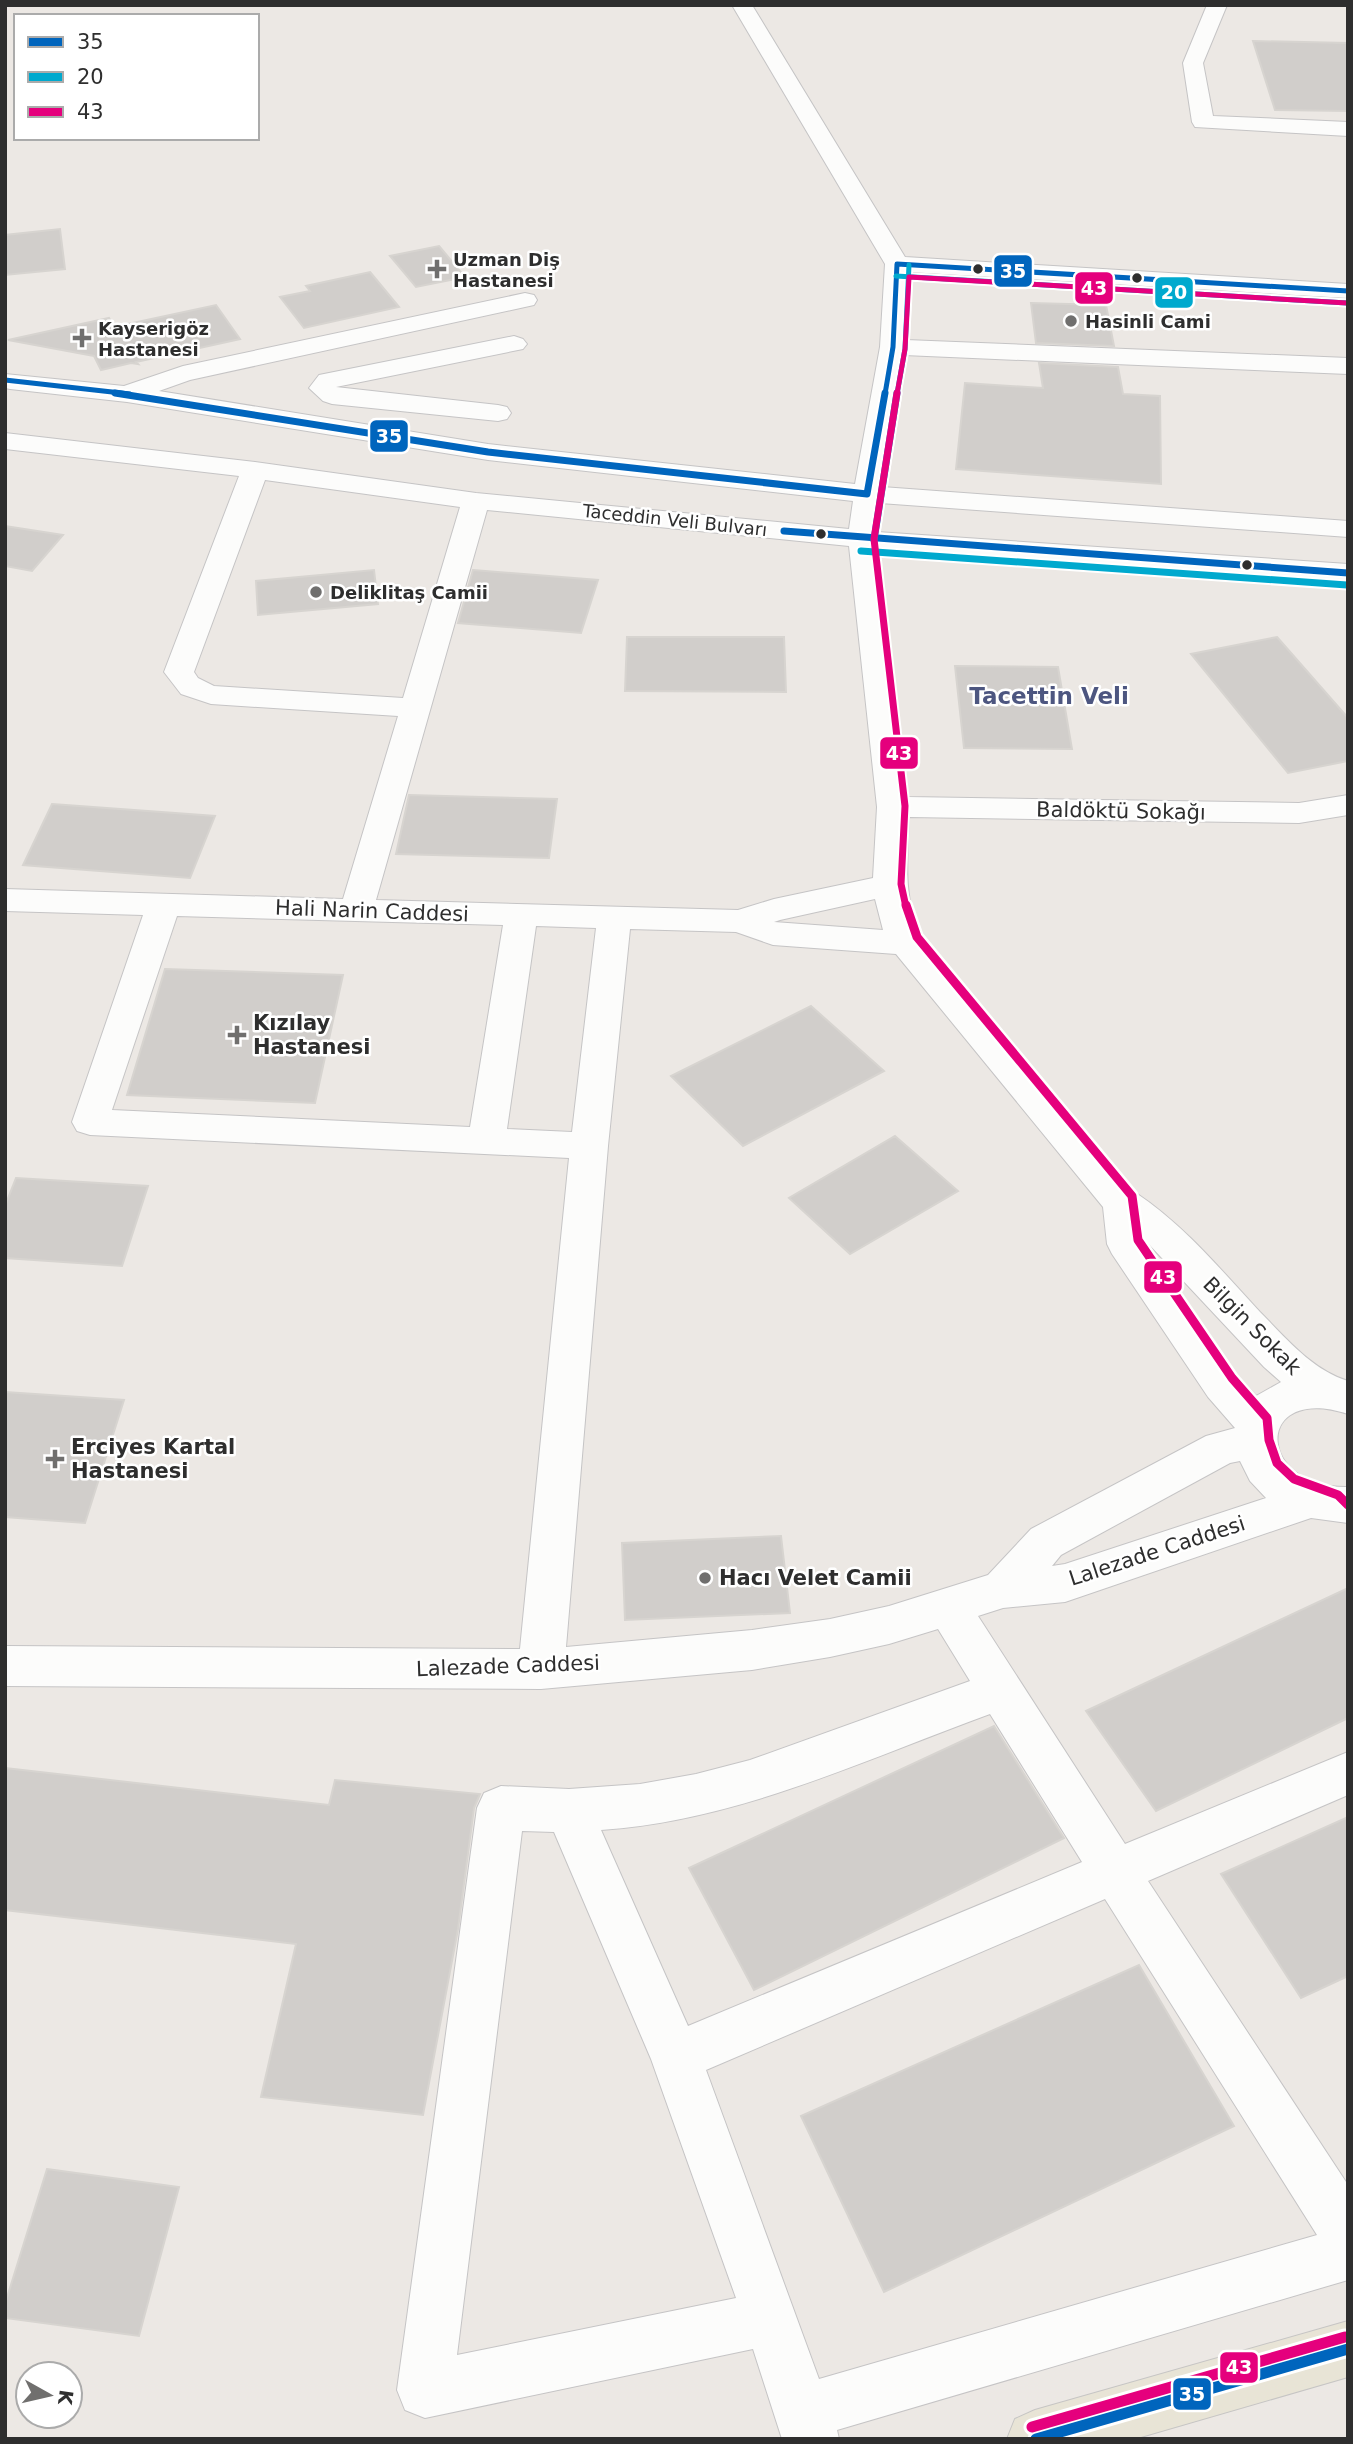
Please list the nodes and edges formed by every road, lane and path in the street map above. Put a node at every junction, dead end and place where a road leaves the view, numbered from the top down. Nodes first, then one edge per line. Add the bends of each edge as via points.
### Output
1 (742, 5) edge
2 (1217, 5) edge
3 (1348, 129) edge
4 (897, 264) junction
5 (1348, 292) edge
6 (525, 300) dead end
7 (514, 344) dead end
8 (893, 347) junction
9 (1348, 366) edge
10 (7, 381) edge
11 (127, 394) junction
12 (498, 413) dead end
13 (17, 416) edge
14 (5, 441) edge
15 (255, 470) junction
16 (867, 494) junction
17 (476, 501) junction
18 (1348, 529) edge
19 (862, 539) junction
20 (1348, 573) edge
21 (415, 708) junction
22 (1348, 805) edge
23 (893, 807) junction
24 (889, 885) junction
25 (5, 900) edge
26 (164, 903) junction
27 (356, 910) junction
28 (521, 916) junction
29 (614, 920) junction
30 (740, 921) junction
31 (906, 943) junction
32 (486, 1142) junction
33 (589, 1146) junction
34 (1122, 1203) junction
35 (1340, 1395) edge
36 (1256, 1432) junction
37 (1334, 1509) edge
38 (1003, 1589) junction
39 (949, 1608) junction
40 (5, 1666) edge
41 (541, 1669) junction
42 (1001, 1690) junction
43 (1348, 1773) edge
44 (569, 1811) junction
45 (1115, 1872) junction
46 (676, 2057) junction
47 (1348, 2234) edge
48 (1348, 2253) edge
49 (771, 2318) junction
50 (1348, 2349) edge
51 (806, 2425) edge
52 (1035, 2439) edge

1 - 4 street
2 - 3 street via 1193,63 1203,122
4 - 5 street
4 - 8 street, Bilgin Sokak
6 - 11 street via 183,374
7 - 12 street via 328,380 322,388 332,396
8 - 9 street
8 - 16 street, Bilgin Sokak
10 - 11 street
10 - 13 street via 26,393 28,400
11 - 16 street via 488,452
14 - 15 street, Taceddin Veli Bulvarı
15 - 17 street, Taceddin Veli Bulvarı
15 - 21 street via 179,672 181,678 192,689 211,695
16 - 18 street
16 - 19 street, Bilgin Sokak
17 - 19 street, Taceddin Veli Bulvarı
17 - 21 street
19 - 20 street, Taceddin Veli Bulvarı
19 - 23 street, Bilgin Sokak
21 - 27 street
22 - 23 street, Baldöktü Sokağı via 1298,813
23 - 24 street, Bilgin Sokak
24 - 30 street, Hali Narin Caddesi
24 - 31 street, Bilgin Sokak
25 - 26 street, Hali Narin Caddesi
26 - 27 street, Hali Narin Caddesi
26 - 32 street via 90,1122
27 - 28 street, Hali Narin Caddesi
28 - 29 street, Hali Narin Caddesi
28 - 32 street
29 - 30 street, Hali Narin Caddesi
29 - 33 street
30 - 31 street, Hali Narin Caddesi via 773,934
31 - 34 street, Bilgin Sokak
32 - 33 street
33 - 41 street
34 - 35 street, Bilgin Sokak via 1152,1223 1278,1356
34 - 36 street via 1126,1244
35 - 36 street via 1300,1393 1280,1398 1266,1409
36 - 37 street via 1260,1459 1272,1476 1288,1490
36 - 38 street, Lalezade Caddesi via 1046,1542
37 - 38 street, Lalezade Caddesi via 1065,1583
38 - 39 street, Lalezade Caddesi
39 - 41 street, Lalezade Caddesi via 830,1638 765,1648
39 - 42 street
40 - 41 street, Lalezade Caddesi
42 - 44 street via 750,1782 640,1806
42 - 45 street
43 - 45 street
44 - 46 street
44 - 49 street via 501,1808 425,2390
45 - 46 street
45 - 47 street
46 - 49 street
48 - 51 street
49 - 51 street
50 - 52 main road

